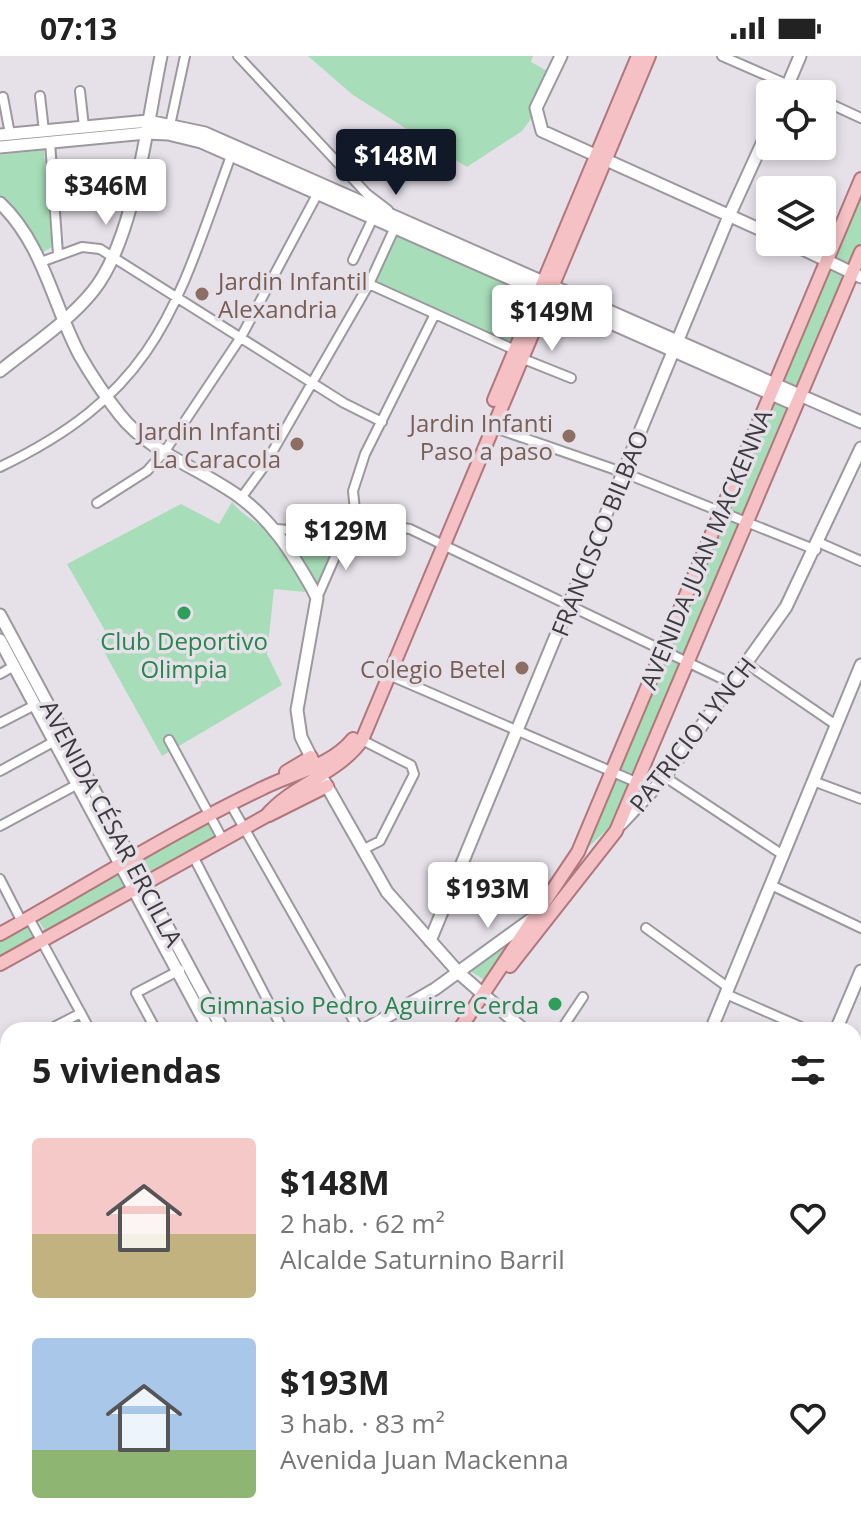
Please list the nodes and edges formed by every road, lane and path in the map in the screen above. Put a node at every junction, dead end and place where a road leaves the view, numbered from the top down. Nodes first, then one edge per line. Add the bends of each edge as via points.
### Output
1 (161, 56) edge
2 (185, 56) edge
3 (238, 56) edge
4 (561, 56) edge
5 (638, 56) edge
6 (649, 56) edge
7 (722, 56) edge
8 (800, 56) edge
9 (769, 80) edge
10 (790, 80) edge
11 (80, 91) dead end
12 (40, 96) dead end
13 (3, 97) dead end
14 (836, 106) edge
15 (861, 118) edge
16 (84, 127) junction
17 (147, 127) junction
18 (169, 128) junction
19 (44, 131) junction
20 (5, 134) edge
21 (50, 142) junction
22 (0, 147) edge
23 (233, 150) junction
24 (601, 156) junction
25 (756, 157) edge
26 (861, 179) edge
27 (89, 184) dead end
28 (54, 188) junction
29 (320, 189) junction
30 (363, 197) junction
31 (0, 203) edge
32 (729, 216) junction
33 (373, 218) junction
34 (397, 223) junction
35 (756, 228) edge
36 (861, 252) edge
37 (58, 254) junction
38 (820, 256) edge
39 (114, 258) junction
40 (827, 259) junction
41 (353, 260) dead end
42 (41, 262) junction
43 (856, 275) edge
44 (369, 284) junction
45 (545, 289) junction
46 (179, 297) junction
47 (435, 314) junction
48 (64, 318) junction
49 (241, 337) junction
50 (675, 346) junction
51 (518, 354) junction
52 (0, 371) edge
53 (571, 378) dead end
54 (311, 382) junction
55 (773, 389) junction
56 (106, 397) junction
57 (798, 400) junction
58 (382, 422) junction
59 (861, 422) edge
60 (492, 427) junction
61 (861, 448) edge
62 (165, 451) junction
63 (0, 467) edge
64 (622, 472) junction
65 (241, 498) junction
66 (97, 503) dead end
67 (722, 510) junction
68 (749, 521) junction
69 (276, 529) junction
70 (357, 529) junction
71 (345, 534) junction
72 (439, 543) junction
73 (818, 546) junction
74 (861, 561) edge
75 (317, 598) junction
76 (570, 607) junction
77 (0, 615) edge
78 (0, 640) edge
79 (663, 651) junction
80 (687, 662) junction
81 (747, 664) junction
82 (14, 666) junction
83 (860, 670) edge
84 (0, 674) edge
85 (389, 675) junction
86 (733, 684) junction
87 (35, 705) junction
88 (0, 723) edge
89 (836, 725) junction
90 (518, 731) junction
91 (169, 740) dead end
92 (362, 740) junction
93 (55, 741) junction
94 (0, 771) edge
95 (318, 771) junction
96 (612, 772) junction
97 (665, 777) junction
98 (813, 781) junction
99 (636, 783) junction
100 (78, 784) junction
101 (652, 789) junction
102 (861, 799) edge
103 (231, 805) junction
104 (212, 816) junction
105 (0, 826) edge
106 (244, 828) junction
107 (616, 831) junction
108 (223, 840) junction
109 (362, 850) junction
110 (783, 855) junction
111 (193, 856) junction
112 (127, 863) junction
113 (0, 879) edge
114 (771, 885) junction
115 (139, 886) junction
116 (538, 913) junction
117 (25, 920) junction
118 (646, 928) dead end
119 (861, 928) edge
120 (0, 934) edge
121 (41, 941) junction
122 (430, 941) junction
123 (0, 964) edge
124 (183, 968) junction
125 (861, 971) edge
126 (459, 973) junction
127 (727, 991) junction
128 (482, 996) junction
129 (583, 997) dead end
130 (81, 1013) junction
131 (64, 1022) edge
132 (86, 1022) edge
133 (152, 1022) edge
134 (206, 1022) edge
135 (218, 1022) edge
136 (279, 1022) edge
137 (356, 1022) edge
138 (375, 1022) edge
139 (464, 1022) edge
140 (469, 1022) edge
141 (514, 1022) edge
142 (566, 1022) edge
143 (714, 1022) edge
144 (791, 1022) edge
145 (839, 1022) edge

1 - 17 street
2 - 18 street
3 - 30 street
4 - 24 street via 536,108 542,131
5 - 24 main road
6 - 24 main road
7 - 9 street
8 - 10 street
11 - 16 street
12 - 19 street
13 - 20 street
14 - 15 street
16 - 17 street
16 - 19 street
17 - 18 street
17 - 21 street
17 - 39 street
18 - 23 street
19 - 20 street
21 - 22 street
21 - 28 street
23 - 29 street
23 - 46 street
24 - 32 street
24 - 45 main road
25 - 32 street, FRANCISCO BILBAO
26 - 40 main road, AVENIDA JUAN MACKENNA
27 - 28 street
28 - 37 street
29 - 30 street
29 - 33 street
29 - 49 street
30 - 34 street
31 - 42 street via 20,223
32 - 35 street
32 - 50 street, FRANCISCO BILBAO
33 - 34 street
33 - 41 street
34 - 44 street
34 - 45 street
36 - 43 main road, AVENIDA JUAN MACKENNA
37 - 39 street via 90,246
37 - 42 street
38 - 40 street
39 - 46 street
39 - 48 street via 94,289
40 - 43 street
40 - 55 main road, AVENIDA JUAN MACKENNA
42 - 48 street
43 - 57 main road, AVENIDA JUAN MACKENNA
44 - 47 street
44 - 54 street
45 - 50 street
45 - 51 main road
46 - 49 street
46 - 56 street via 144,358
47 - 51 street
47 - 58 street
48 - 52 street
48 - 56 street
49 - 54 street
49 - 62 street
50 - 55 street
50 - 64 street, FRANCISCO BILBAO
51 - 53 street
51 - 60 main road
51 - 72 main road
54 - 58 street
54 - 65 street
55 - 57 street
55 - 67 main road, AVENIDA JUAN MACKENNA
56 - 62 street via 139,435
56 - 63 street via 77,425
57 - 59 street
57 - 68 main road, AVENIDA JUAN MACKENNA
58 - 70 street via 353,491
60 - 64 street
60 - 72 main road
61 - 73 street, PATRICIO LYNCH
62 - 65 street
62 - 66 street via 147,471
64 - 67 street
64 - 76 street, FRANCISCO BILBAO
65 - 69 street
67 - 68 street
67 - 79 main road, AVENIDA JUAN MACKENNA
68 - 73 street
68 - 80 main road, AVENIDA JUAN MACKENNA
69 - 71 street
69 - 75 street
70 - 71 street
70 - 72 street via 397,526
71 - 75 street
72 - 76 street
72 - 85 main road
72 - 95 main road via 359,730
73 - 74 street
73 - 81 street, PATRICIO LYNCH via 786,607
75 - 95 street via 297,723
76 - 79 street
76 - 90 street, FRANCISCO BILBAO
77 - 112 street, AVENIDA CÉSAR ERCILLA
78 - 82 street, AVENIDA CÉSAR ERCILLA
79 - 80 street
79 - 96 main road, AVENIDA JUAN MACKENNA
80 - 86 street
80 - 99 main road, AVENIDA JUAN MACKENNA
81 - 86 street, PATRICIO LYNCH
81 - 89 street
82 - 84 street
82 - 87 street, AVENIDA CÉSAR ERCILLA
83 - 89 street
85 - 90 street
85 - 92 main road
86 - 97 street, PATRICIO LYNCH
87 - 88 street
87 - 93 street, AVENIDA CÉSAR ERCILLA
89 - 98 street
90 - 96 street
90 - 122 street, FRANCISCO BILBAO
91 - 104 street
92 - 95 main road via 352,753
92 - 109 street via 411,765 414,774 386,833
93 - 94 street
93 - 100 street, AVENIDA CÉSAR ERCILLA
95 - 103 main road via 264,787
95 - 106 main road
95 - 109 street
96 - 99 street
96 - 116 main road, AVENIDA JUAN MACKENNA via 578,852
97 - 101 street, PATRICIO LYNCH
97 - 110 street
98 - 102 street
98 - 110 street
99 - 101 street
99 - 107 main road, AVENIDA JUAN MACKENNA
100 - 105 street
100 - 112 street, AVENIDA CÉSAR ERCILLA
101 - 107 street, PATRICIO LYNCH
103 - 104 main road
103 - 106 street
104 - 108 street
104 - 112 main road
106 - 108 main road
106 - 137 street
107 - 128 main road, PATRICIO LYNCH
108 - 111 main road
109 - 122 street via 387,892
110 - 114 street
111 - 115 main road
111 - 136 street
112 - 115 street, AVENIDA CÉSAR ERCILLA
112 - 117 main road
113 - 117 street
114 - 119 street
114 - 127 street
115 - 121 main road
115 - 124 street, AVENIDA CÉSAR ERCILLA
116 - 126 street, AVENIDA JUAN MACKENNA
116 - 128 main road, AVENIDA JUAN MACKENNA
117 - 120 main road
117 - 121 street
118 - 127 street
121 - 123 main road
121 - 130 street
122 - 126 street
124 - 133 street via 136,993
124 - 134 street, AVENIDA CÉSAR ERCILLA
124 - 135 street, AVENIDA CÉSAR ERCILLA
125 - 145 street
126 - 128 street
126 - 138 street, AVENIDA JUAN MACKENNA
127 - 143 street
127 - 144 street
128 - 139 main road
128 - 140 main road
128 - 141 street
129 - 142 street
130 - 131 street
130 - 132 street

